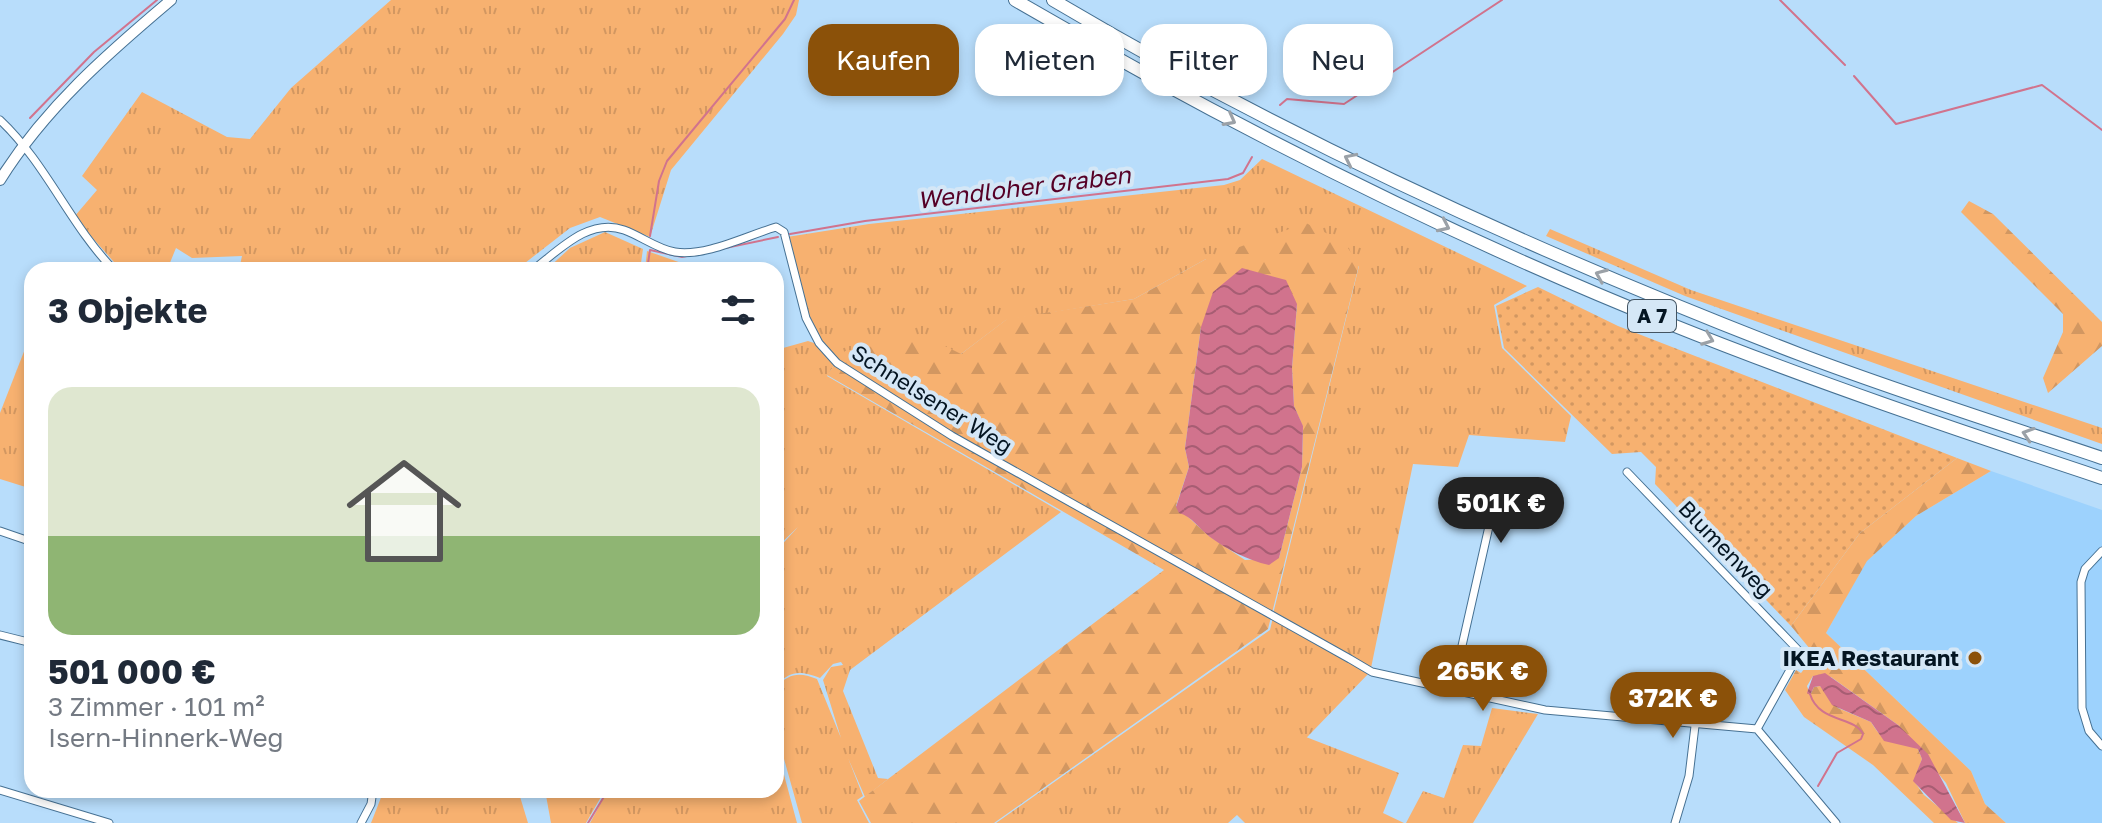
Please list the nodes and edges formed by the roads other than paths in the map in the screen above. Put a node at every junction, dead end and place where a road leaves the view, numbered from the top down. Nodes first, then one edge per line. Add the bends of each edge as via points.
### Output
1 (171, 0) edge
2 (1015, 0) edge
3 (1053, 0) edge
4 (0, 120) edge
5 (22, 145) junction
6 (0, 180) edge
7 (107, 262) edge
8 (543, 262) edge
9 (2102, 458) edge
10 (1627, 472) dead end
11 (2102, 478) edge
12 (1492, 513) dead end
13 (0, 531) edge
14 (24, 539) edge
15 (2102, 551) edge
16 (0, 635) edge
17 (24, 641) edge
18 (1452, 690) junction
19 (1695, 726) junction
20 (1757, 729) junction
21 (2102, 746) edge
22 (0, 790) edge
23 (24, 797) edge
24 (26, 798) edge
25 (372, 798) edge
26 (109, 823) edge
27 (361, 823) edge
28 (1675, 823) edge
29 (1836, 823) edge

1 - 5 main road via 68,92
2 -> 11 highway, A 7 via 1266,140 1555,276 1803,375
9 -> 3 highway, A 7 via 1829,365 1588,269 1278,124
4 - 5 street
5 - 6 main road
5 - 7 street
8 - 18 street, Schnelsener Weg via 597,226 621,228 673,252 691,253 776,227 784,232 806,318 837,363 952,436 1372,672
10 - 20 street, Blumenweg via 1800,652
12 - 18 street
13 - 14 street
15 - 21 street via 2081,582 2086,726
16 - 17 street
18 - 19 street via 1545,710
19 - 20 street
19 - 28 street via 1689,776
20 - 29 street
22 - 23 street
24 - 26 street
25 - 27 street

